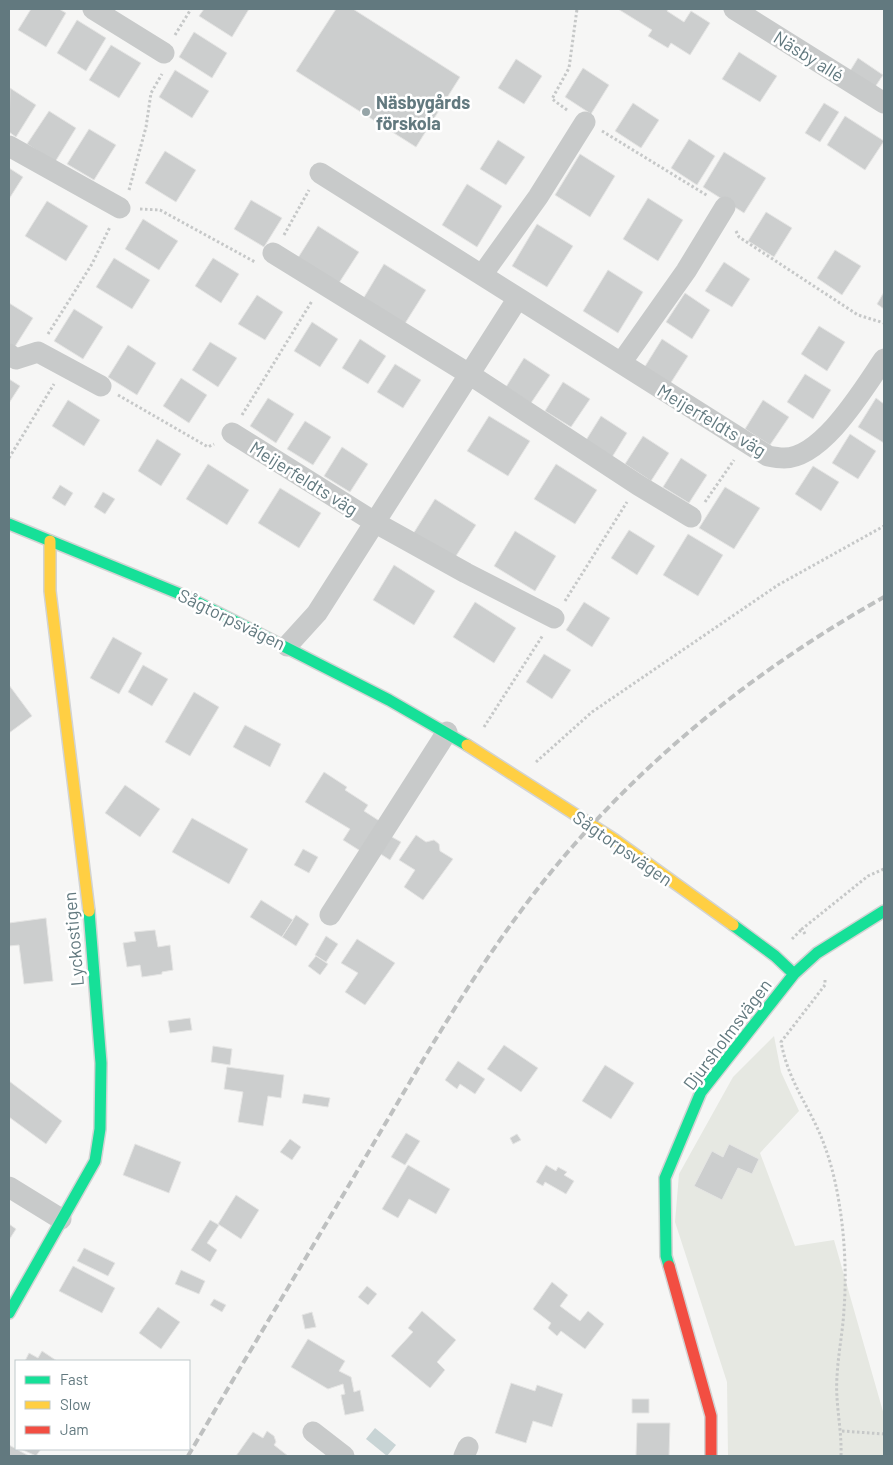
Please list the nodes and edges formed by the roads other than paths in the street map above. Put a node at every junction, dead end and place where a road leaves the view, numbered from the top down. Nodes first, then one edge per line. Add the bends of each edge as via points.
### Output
1 (93, 9) edge
2 (734, 9) edge
3 (164, 53) road end
4 (884, 103) edge
5 (585, 122) road end
6 (9, 146) edge
7 (320, 173) road end
8 (725, 207) road end
9 (120, 208) road end
10 (273, 253) road end
11 (482, 275) junction
12 (518, 298) junction
13 (9, 354) edge
14 (884, 359) edge
15 (621, 363) junction
16 (469, 374) junction
17 (101, 386) road end
18 (232, 434) road end
19 (691, 517) road end
20 (376, 523) junction
21 (9, 524) edge
22 (50, 541) junction
23 (554, 618) dead end
24 (287, 646) junction
25 (447, 732) junction
26 (884, 911) edge
27 (330, 914) dead end
28 (794, 974) junction
29 (9, 1188) edge
30 (61, 1219) junction
31 (9, 1313) edge
32 (313, 1432) dead end
33 (344, 1456) edge
34 (712, 1456) edge

1 - 3 street
2 - 4 street, Näsby allé
5 - 11 street via 538,197
6 - 9 street
7 - 11 street, Meijerfeldts väg
8 - 15 street via 686,271
10 - 16 street
11 - 12 street, Meijerfeldts väg
12 - 15 street, Meijerfeldts väg
12 - 16 street, Meijerfeldts väg
13 - 17 street via 16,359 38,352
14 - 15 street, Meijerfeldts väg via 842,422 807,451 784,458 768,456
16 - 19 street
16 - 20 street, Meijerfeldts väg
18 - 20 street, Meijerfeldts väg
20 - 23 street, Meijerfeldts väg
20 - 24 street, Meijerfeldts väg via 317,613
21 - 22 street, Sågtorpsvägen
22 - 24 street, Sågtorpsvägen via 185,596
22 - 30 street, Lyckostigen via 50,591 90,916 101,1063 100,1129 95,1162
24 - 25 street, Sågtorpsvägen
25 - 27 street
25 - 28 street, Sågtorpsvägen via 615,840 775,956
26 - 28 street, Djursholmsvägen via 817,953
28 - 34 street, Djursholmsvägen via 701,1092 665,1178 666,1256 711,1416
29 - 30 street
30 - 31 street, Lyckostigen
32 - 33 street

